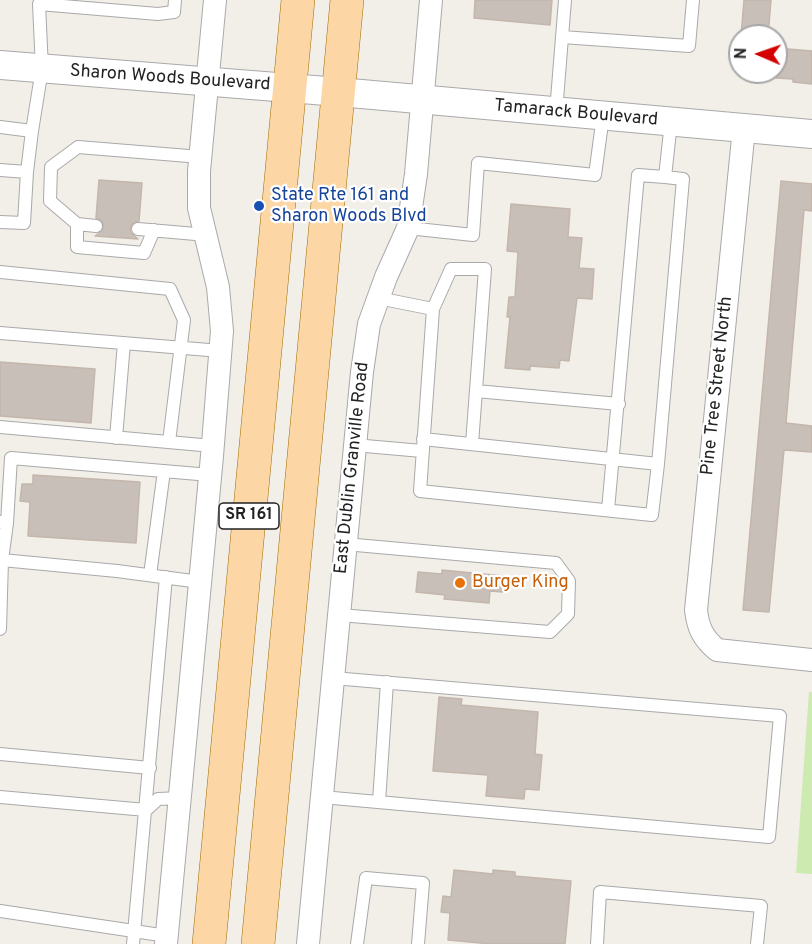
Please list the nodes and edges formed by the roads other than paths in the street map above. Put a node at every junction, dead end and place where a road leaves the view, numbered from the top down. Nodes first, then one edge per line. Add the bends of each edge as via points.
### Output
1 (175, 0) edge
2 (215, 0) edge
3 (298, 0) edge
4 (329, 0) edge
5 (347, 0) edge
6 (431, 0) edge
7 (565, 0) edge
8 (693, 0) edge
9 (562, 37) junction
10 (0, 65) edge
11 (42, 69) junction
12 (208, 82) junction
13 (290, 88) junction
14 (339, 92) junction
15 (422, 100) junction
16 (556, 112) junction
17 (603, 116) junction
18 (671, 122) junction
19 (0, 127) edge
20 (744, 128) junction
21 (32, 131) junction
22 (812, 134) edge
23 (201, 157) junction
24 (0, 170) edge
25 (27, 172) junction
26 (665, 177) junction
27 (0, 222) edge
28 (77, 224) junction
29 (96, 226) dead end
30 (408, 228) junction
31 (138, 229) dead end
32 (154, 230) junction
33 (207, 235) junction
34 (0, 272) edge
35 (378, 298) junction
36 (433, 309) junction
37 (0, 333) edge
38 (124, 343) junction
39 (182, 348) junction
40 (220, 351) junction
41 (476, 391) junction
42 (619, 404) junction
43 (0, 427) edge
44 (116, 438) junction
45 (170, 442) junction
46 (472, 444) junction
47 (354, 445) junction
48 (423, 445) junction
49 (213, 446) junction
50 (613, 458) junction
51 (6, 461) edge
52 (658, 464) junction
53 (164, 471) junction
54 (210, 475) junction
55 (608, 510) junction
56 (3, 523) edge
57 (345, 544) junction
58 (2, 560) junction
59 (150, 575) junction
60 (166, 577) junction
61 (200, 582) junction
62 (339, 615) junction
63 (0, 629) edge
64 (812, 660) edge
65 (333, 678) junction
66 (387, 682) junction
67 (0, 754) edge
68 (150, 768) junction
69 (0, 797) edge
70 (322, 797) junction
71 (181, 798) junction
72 (379, 802) junction
73 (146, 810) junction
74 (0, 911) edge
75 (134, 938) edge
76 (166, 940) edge
77 (209, 944) edge
78 (258, 944) edge
79 (308, 944) edge
80 (357, 944) edge
81 (418, 944) edge
82 (597, 944) edge
83 (757, 944) edge

1 - 11 lane via 174,12 158,14 39,4
2 - 12 street
3 - 13 main road, SR 161
4 - 14 main road via 326,34
5 - 14 main road, SR 161
6 - 15 street, East Dublin Granville Road
7 - 9 lane
8 - 9 lane via 689,46
9 - 16 lane
10 - 11 street, Sharon Woods Boulevard
11 - 12 street, Sharon Woods Boulevard
11 - 21 lane
12 - 13 street, Sharon Woods Boulevard
12 - 23 street
13 - 14 street, Sharon Woods Boulevard
13 - 77 main road, SR 161
14 - 15 street, Tamarack Boulevard
14 - 78 main road, SR 161
15 - 16 street, Tamarack Boulevard
15 - 30 street, East Dublin Granville Road
16 - 17 street, Tamarack Boulevard
17 - 18 street, Tamarack Boulevard
17 - 30 lane via 595,175 478,163 472,235
18 - 20 street, Tamarack Boulevard
18 - 26 lane
19 - 21 lane
20 - 22 street, Tamarack Boulevard
20 - 64 street, Pine Tree Street North via 696,610 698,627 717,650
21 - 25 lane
23 - 28 lane via 78,147 51,167 50,201
23 - 33 street via 199,208
24 - 25 lane
25 - 27 lane via 24,223
26 - 42 lane via 638,175
26 - 52 lane via 683,179
28 - 29 lane
28 - 32 lane via 77,247 144,253
30 - 35 street, East Dublin Granville Road
31 - 32 lane
32 - 33 lane
33 - 40 street via 218,287
34 - 39 lane via 170,289 184,320
35 - 36 lane
35 - 47 street, East Dublin Granville Road via 369,324
36 - 41 lane via 451,270 485,269
36 - 48 lane
37 - 38 lane
38 - 39 lane
38 - 44 lane
39 - 40 lane
39 - 45 lane
40 - 49 street
41 - 42 lane
41 - 46 lane
42 - 50 lane
43 - 44 lane
44 - 45 lane
45 - 49 lane
46 - 48 lane
46 - 50 lane
47 - 48 lane
47 - 57 street, East Dublin Granville Road
48 - 55 lane via 420,491
49 - 54 street
50 - 52 lane
50 - 55 lane
51 - 53 lane
51 - 56 lane
52 - 55 lane via 652,514
53 - 54 lane
53 - 59 lane
54 - 61 street
56 - 58 lane
57 - 62 street, East Dublin Granville Road
57 - 62 lane via 556,563 569,581 567,615 550,632
58 - 59 lane
58 - 63 lane
59 - 60 lane
60 - 61 lane
60 - 68 lane
61 - 71 street
62 - 65 street, East Dublin Granville Road
65 - 66 lane
65 - 70 street, East Dublin Granville Road
66 - 72 lane
66 - 72 lane via 780,716 769,837
67 - 68 lane
68 - 73 lane
69 - 73 lane
70 - 72 lane
70 - 79 street, East Dublin Granville Road
71 - 73 lane via 158,799
71 - 76 street
73 - 75 lane
74 - 75 lane
75 - 76 lane
80 - 81 lane via 366,878 423,883
82 - 83 lane via 600,892 761,906

